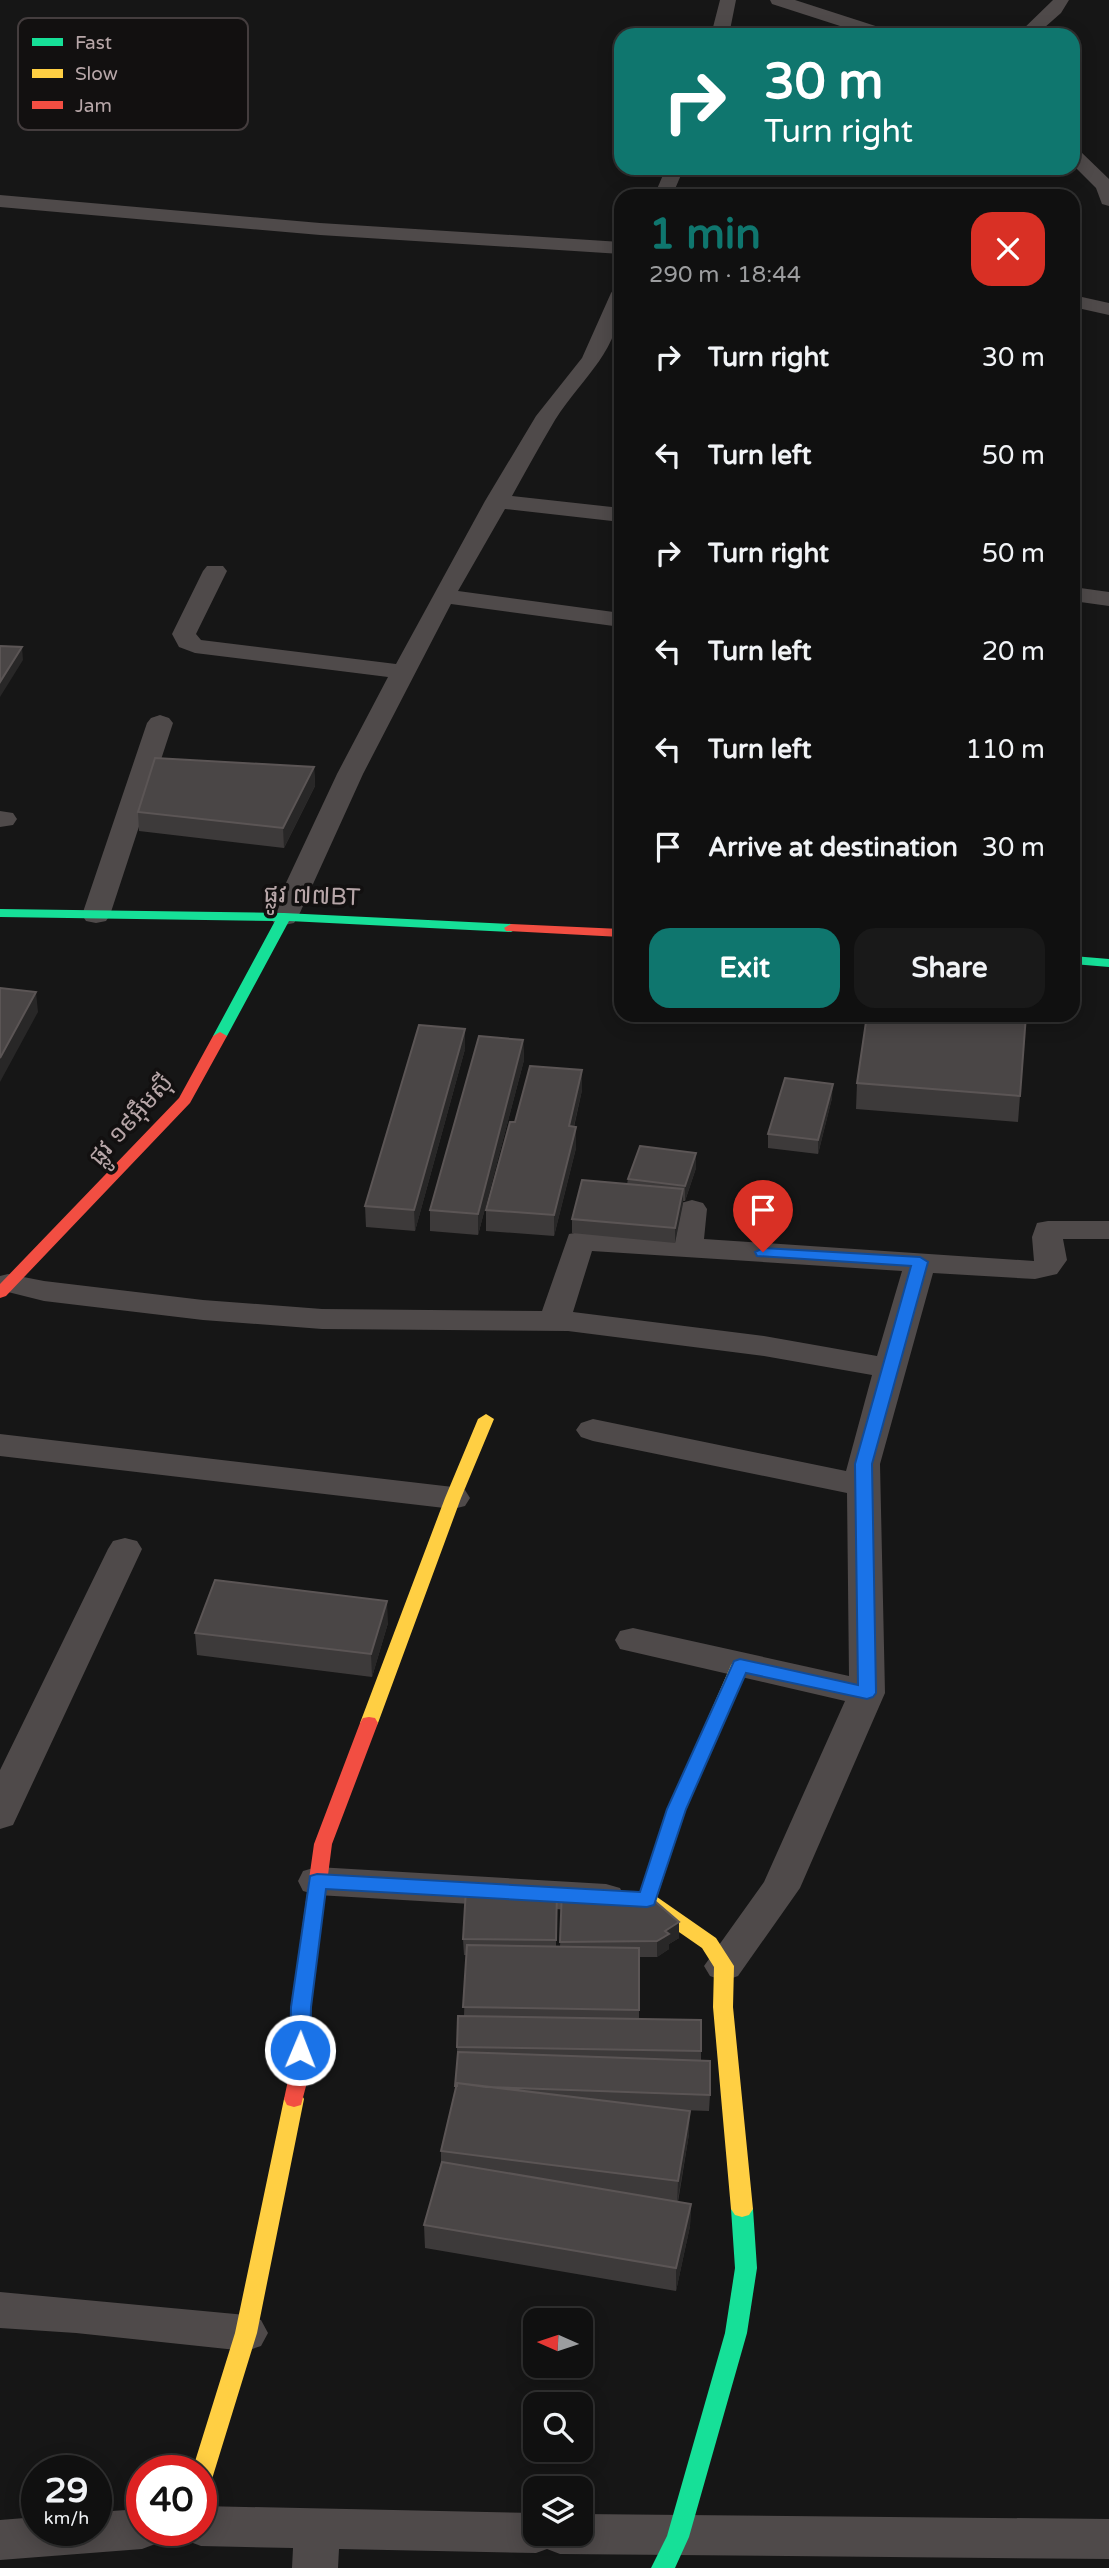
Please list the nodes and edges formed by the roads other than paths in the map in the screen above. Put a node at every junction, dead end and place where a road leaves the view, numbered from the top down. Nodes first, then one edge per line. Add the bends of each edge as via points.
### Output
1 (728, 0) edge
2 (778, 0) edge
3 (1061, 0) edge
4 (722, 28) edge
5 (864, 28) edge
6 (1034, 28) edge
7 (1080, 162) edge
8 (1109, 200) edge
9 (0, 201) edge
10 (614, 248) edge
11 (1080, 303) edge
12 (614, 309) edge
13 (1109, 309) edge
14 (496, 501) junction
15 (614, 514) edge
16 (215, 571) dead end
17 (1080, 595) edge
18 (443, 596) junction
19 (1109, 600) edge
20 (614, 619) edge
21 (404, 672) junction
22 (160, 723) dead end
23 (0, 913) edge
24 (96, 915) junction
25 (284, 917) junction
26 (614, 933) edge
27 (1080, 961) edge
28 (1109, 963) edge
29 (692, 1209) dead end
30 (1109, 1230) edge
31 (688, 1247) junction
32 (920, 1262) junction
33 (4, 1288) edge
34 (555, 1320) junction
35 (890, 1368) junction
36 (486, 1419) dead end
37 (593, 1430) dead end
38 (0, 1445) edge
39 (863, 1485) junction
40 (453, 1498) junction
41 (125, 1549) dead end
42 (633, 1640) dead end
43 (740, 1665) junction
44 (867, 1693) junction
45 (10, 1766) edge
46 (0, 1815) edge
47 (317, 1881) junction
48 (647, 1900) junction
49 (724, 1966) junction
50 (0, 2310) edge
51 (246, 2333) junction
52 (208, 2455) edge
53 (217, 2529) edge
54 (126, 2530) edge
55 (523, 2534) edge
56 (593, 2539) edge
57 (1109, 2539) edge
58 (0, 2540) edge
59 (316, 2548) edge
60 (671, 2552) edge

1 - 4 street
2 - 5 street
3 - 6 street
7 - 8 street via 1105,186
9 - 10 street via 306,228
11 - 13 street
12 - 14 street via 592,359 547,416
14 - 15 street
14 - 18 street
16 - 21 street via 184,634 195,646
17 - 19 street
18 - 20 street
18 - 21 street
21 - 25 street via 350,774
22 - 24 street
23 - 24 street, ផ្លូវ ៧៧BT
24 - 25 street, ផ្លូវ ៧៧BT
25 - 26 street, ផ្លូវ ៧៧BT
25 - 33 street, ផ្លូវ ១៩អ៊ឹមស៊ី via 185,1100
27 - 28 street
29 - 31 street
30 - 32 street via 1048,1230 1051,1260 1035,1270
31 - 32 street
31 - 34 street via 580,1241
32 - 35 street
33 - 34 street via 322,1319
34 - 35 street via 764,1346
35 - 39 street via 863,1464
36 - 40 street
37 - 39 street
38 - 40 street
39 - 44 street
40 - 47 street via 323,1844
41 - 45 street
42 - 43 street
43 - 44 street
43 - 48 street via 677,1809
44 - 49 street via 780,1888
45 - 46 street
47 - 48 street
47 - 51 street via 301,2007 300,2071
48 - 49 street via 709,1943
49 - 60 street via 723,2007 746,2268 736,2333
50 - 51 street
51 - 52 street
53 - 59 street
54 - 58 street
55 - 59 street
56 - 60 street
57 - 60 street

